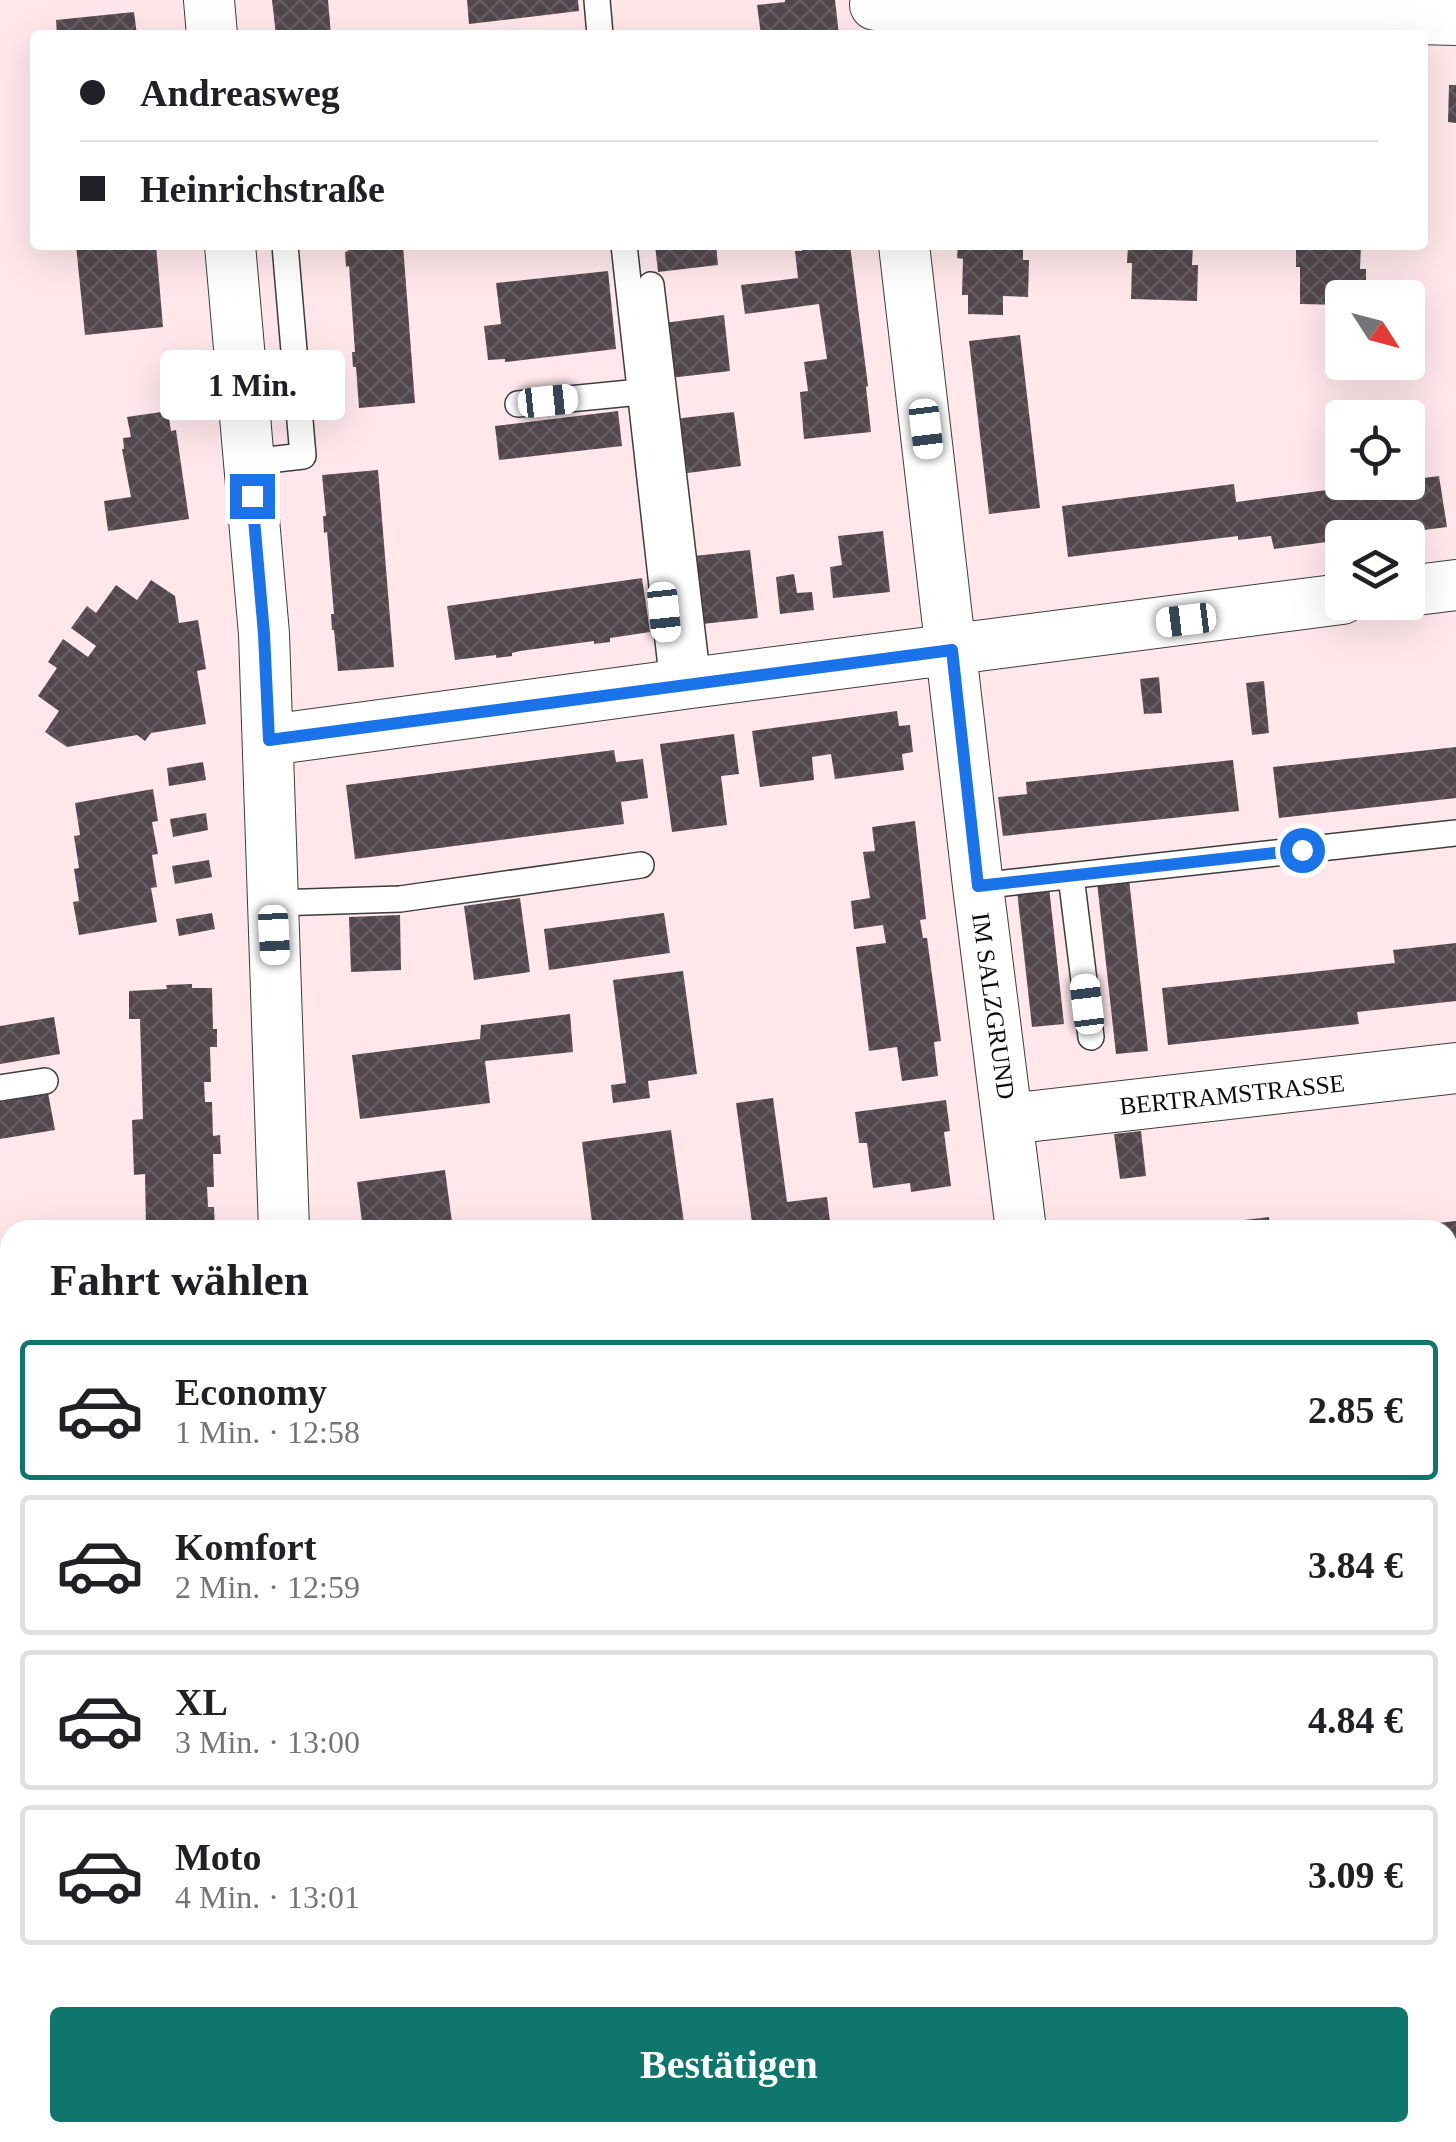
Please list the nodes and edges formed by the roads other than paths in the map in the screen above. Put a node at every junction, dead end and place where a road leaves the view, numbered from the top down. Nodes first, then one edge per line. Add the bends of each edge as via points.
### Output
1 (209, 0) edge
2 (596, 0) edge
3 (876, 13) edge
4 (982, 13) edge
5 (1151, 15) edge
6 (1322, 17) edge
7 (1456, 20) edge
8 (212, 30) edge
9 (599, 30) edge
10 (230, 250) edge
11 (285, 250) edge
12 (625, 250) edge
13 (905, 250) edge
14 (651, 285) dead end
15 (640, 392) junction
16 (518, 404) dead end
17 (250, 462) junction
18 (1456, 585) edge
19 (1425, 589) edge
20 (1325, 602) edge
21 (952, 650) junction
22 (685, 684) junction
23 (269, 740) junction
24 (1456, 833) edge
25 (641, 865) dead end
26 (1071, 876) junction
27 (978, 886) junction
28 (274, 902) junction
29 (1091, 1037) dead end
30 (1456, 1068) edge
31 (45, 1081) dead end
32 (0, 1088) edge
33 (1008, 1119) junction
34 (284, 1220) edge
35 (1020, 1220) edge

1 - 8 street
2 - 9 lane
3 - 4 street
4 - 5 street
5 - 6 street
6 - 7 street
10 - 17 street
11 - 17 lane via 303,456
12 - 15 lane
13 - 21 street, IM SALZGRUND
14 - 22 lane
15 - 16 lane
15 - 22 lane
17 - 23 street
18 - 19 street
20 - 21 street
21 - 22 street
21 - 27 street, IM SALZGRUND
22 - 23 street
23 - 28 street
24 - 26 lane
25 - 28 lane via 400,899
26 - 27 lane
26 - 29 lane
27 - 33 street, IM SALZGRUND
28 - 34 street
30 - 33 street, BERTRAMSTRASSE
31 - 32 lane
33 - 35 street, IM SALZGRUND

